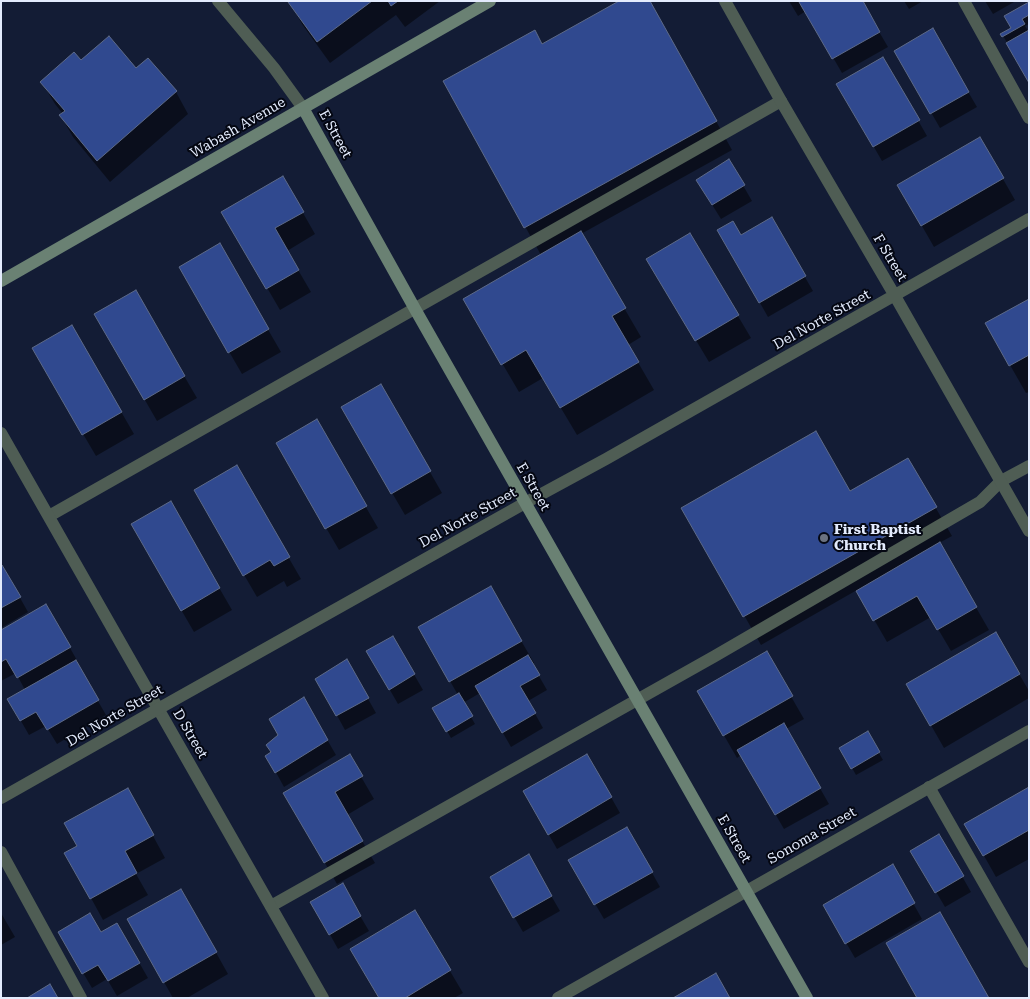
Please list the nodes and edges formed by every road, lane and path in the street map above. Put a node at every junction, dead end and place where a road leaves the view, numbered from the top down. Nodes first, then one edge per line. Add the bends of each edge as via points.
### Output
1 (218, 1) edge
2 (725, 1) edge
3 (964, 1) edge
4 (483, 3) edge
5 (781, 101) junction
6 (303, 108) junction
7 (1029, 118) edge
8 (1029, 219) edge
9 (1, 281) edge
10 (895, 296) junction
11 (415, 309) junction
12 (1, 433) edge
13 (1029, 466) edge
14 (1001, 481) junction
15 (525, 503) junction
16 (48, 516) junction
17 (1029, 531) edge
18 (637, 700) junction
19 (158, 708) junction
20 (1029, 731) edge
21 (929, 787) junction
22 (1, 798) edge
23 (1, 852) edge
24 (747, 891) junction
25 (270, 906) junction
26 (1029, 962) edge
27 (565, 996) edge
28 (81, 998) edge
29 (323, 998) edge
30 (807, 998) edge

1 - 6 street, E Street
2 - 5 street, F Street
3 - 7 street
4 - 6 main road, Wabash Avenue
5 - 10 street, F Street
5 - 11 street
6 - 9 main road, Wabash Avenue
6 - 11 main road, E Street
8 - 10 street, Del Norte Street
10 - 14 street, F Street
10 - 15 street, Del Norte Street
11 - 15 main road, E Street
11 - 16 street
12 - 16 street, D Street
13 - 14 street
14 - 17 street, F Street
14 - 18 street via 980,502
15 - 18 main road, E Street
15 - 19 street, Del Norte Street
16 - 19 street, D Street
18 - 24 main road, E Street
18 - 25 street
19 - 22 street, Del Norte Street
19 - 25 street, D Street
20 - 21 street, Sonoma Street
21 - 24 street, Sonoma Street
21 - 26 street
23 - 28 street
24 - 27 street, Sonoma Street
24 - 30 main road, E Street
25 - 29 street, D Street

